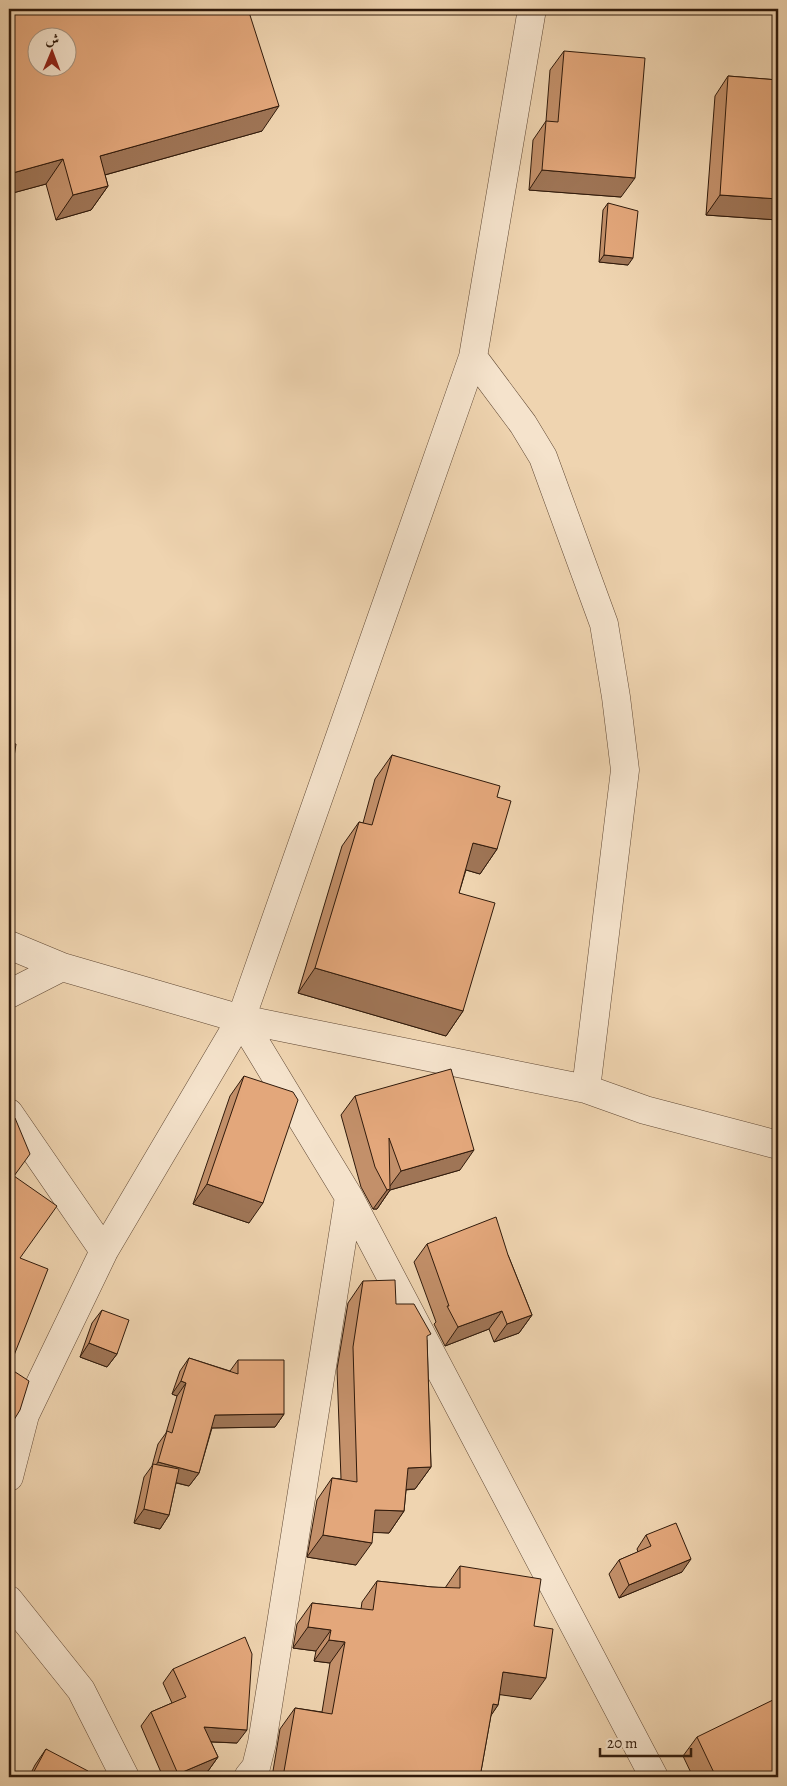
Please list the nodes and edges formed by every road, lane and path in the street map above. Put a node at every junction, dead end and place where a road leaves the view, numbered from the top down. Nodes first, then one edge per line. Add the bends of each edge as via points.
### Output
1 (532, 9) edge
2 (473, 357) junction
3 (9, 945) edge
4 (62, 967) junction
5 (9, 994) edge
6 (240, 1019) junction
7 (586, 1089) junction
8 (9, 1113) edge
9 (778, 1145) edge
10 (349, 1197) junction
11 (104, 1251) junction
12 (9, 1478) edge
13 (9, 1600) edge
14 (125, 1777) edge
15 (248, 1777) edge
16 (654, 1777) edge

1 - 2 street
2 - 6 street
2 - 7 street via 523,424 542,457 604,624 616,697 626,770
3 - 4 street
4 - 5 street
4 - 6 street
6 - 7 street
6 - 10 street
6 - 11 street
7 - 9 street via 645,1110
8 - 11 street
10 - 15 street via 262,1743 256,1767
10 - 16 street
11 - 12 street via 24,1415
13 - 14 street via 81,1690

